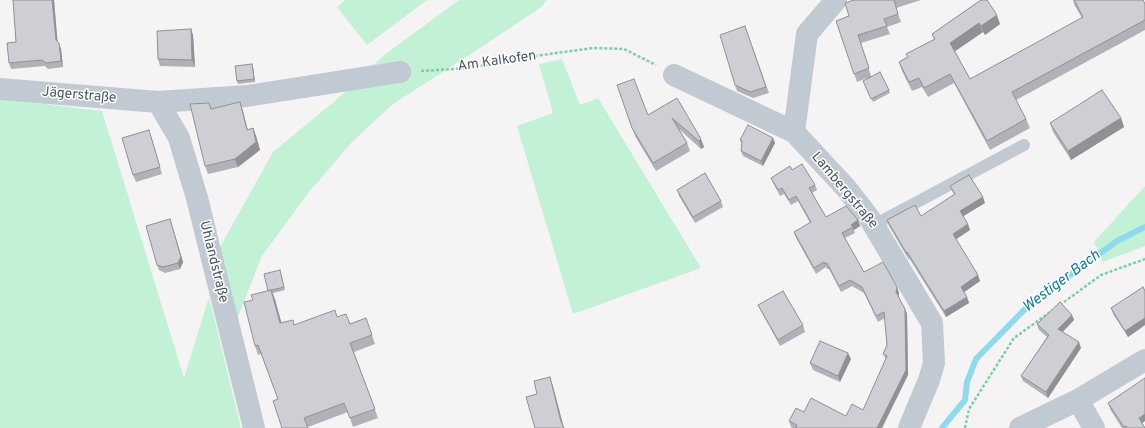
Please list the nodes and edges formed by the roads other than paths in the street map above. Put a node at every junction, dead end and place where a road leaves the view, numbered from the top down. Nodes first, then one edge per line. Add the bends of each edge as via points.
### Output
1 (836, 0) edge
2 (400, 72) road end
3 (674, 75) road end
4 (0, 89) edge
5 (158, 102) junction
6 (794, 132) junction
7 (1024, 145) dead end
8 (874, 225) junction
9 (1145, 360) edge
10 (1078, 400) junction
11 (254, 428) edge
12 (909, 428) edge
13 (1020, 428) edge
14 (1094, 428) edge

1 - 6 street via 807,34
2 - 5 street via 248,96
3 - 6 street
4 - 5 street, Jägerstraße
5 - 11 street, Uhlandstraße via 179,138 197,198
6 - 8 street, Lambergstraße via 846,188
7 - 8 lane
8 - 12 street, Lambergstraße via 932,322 934,363
9 - 10 street
10 - 13 street
10 - 14 street

